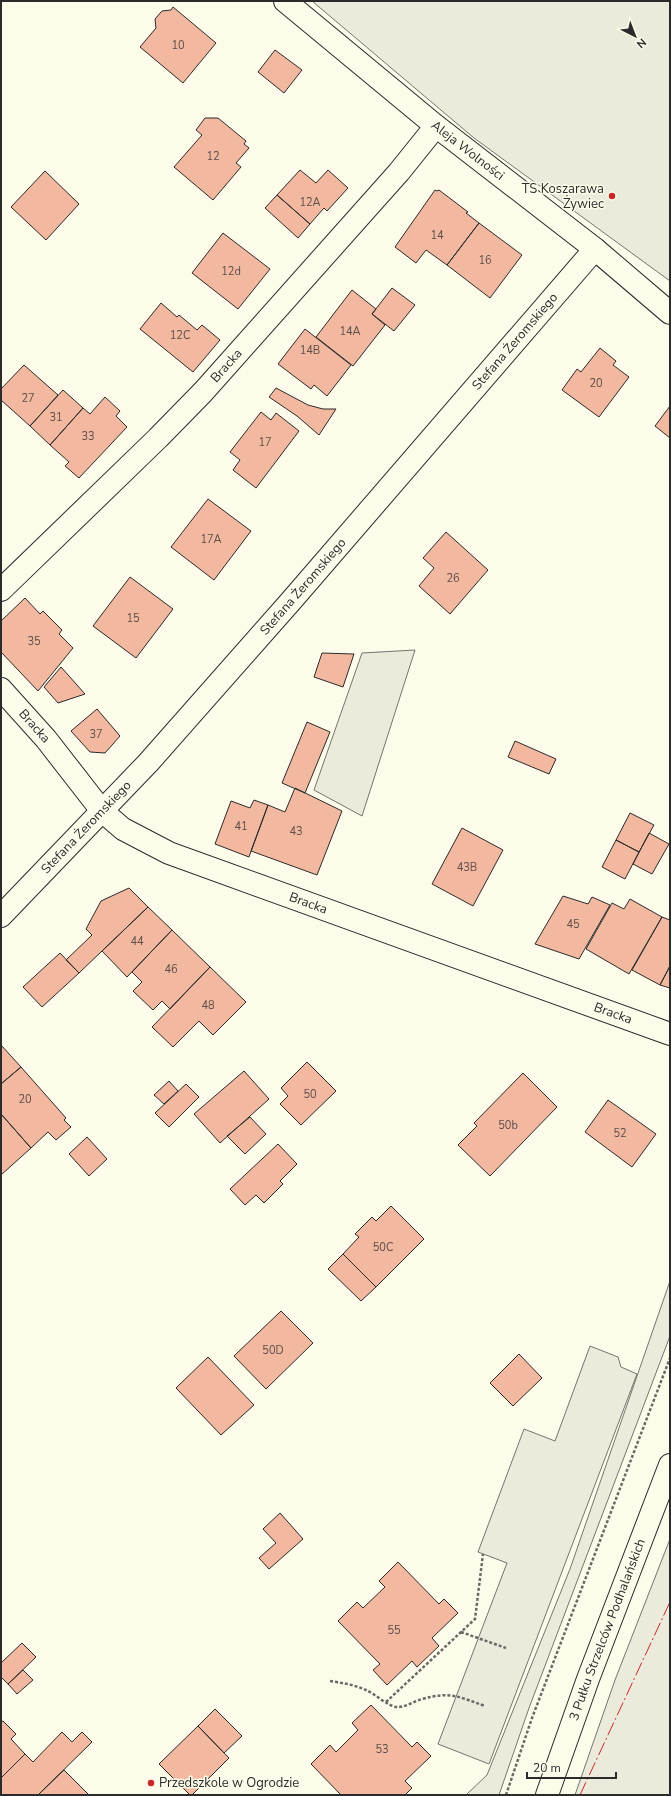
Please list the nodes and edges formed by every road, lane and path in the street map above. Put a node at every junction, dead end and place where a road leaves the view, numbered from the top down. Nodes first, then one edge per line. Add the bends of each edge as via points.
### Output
1 (284, 1) edge
2 (436, 126) junction
3 (595, 249) junction
4 (670, 313) edge
5 (1, 590) edge
6 (1, 689) edge
7 (102, 811) junction
8 (1, 916) edge
9 (670, 1034) edge
10 (670, 1358) edge
11 (670, 1465) edge
12 (483, 1554) dead end
13 (461, 1632) junction
14 (506, 1648) dead end
15 (330, 1680) dead end
16 (386, 1702) junction
17 (485, 1706) dead end
18 (506, 1795) edge
19 (547, 1795) edge

1 - 2 street, Aleja Wolności
2 - 3 street, Aleja Wolności
2 - 5 street, Bracka via 389,183 203,392
3 - 4 street, Aleja Wolności
3 - 7 street, Stefana Żeromskiego via 291,601 148,763
6 - 7 street, Bracka via 46,739
7 - 8 street, Stefana Żeromskiego
7 - 9 street, Bracka via 124,829 169,852
10 - 18 path via 532,1718
11 - 19 street, 3 Pułku Strzelców Podhalańskich via 585,1686
12 - 13 path via 475,1619
13 - 14 path
13 - 16 path
15 - 16 path via 356,1686
16 - 17 path via 394,1707 401,1707 422,1699 452,1694

